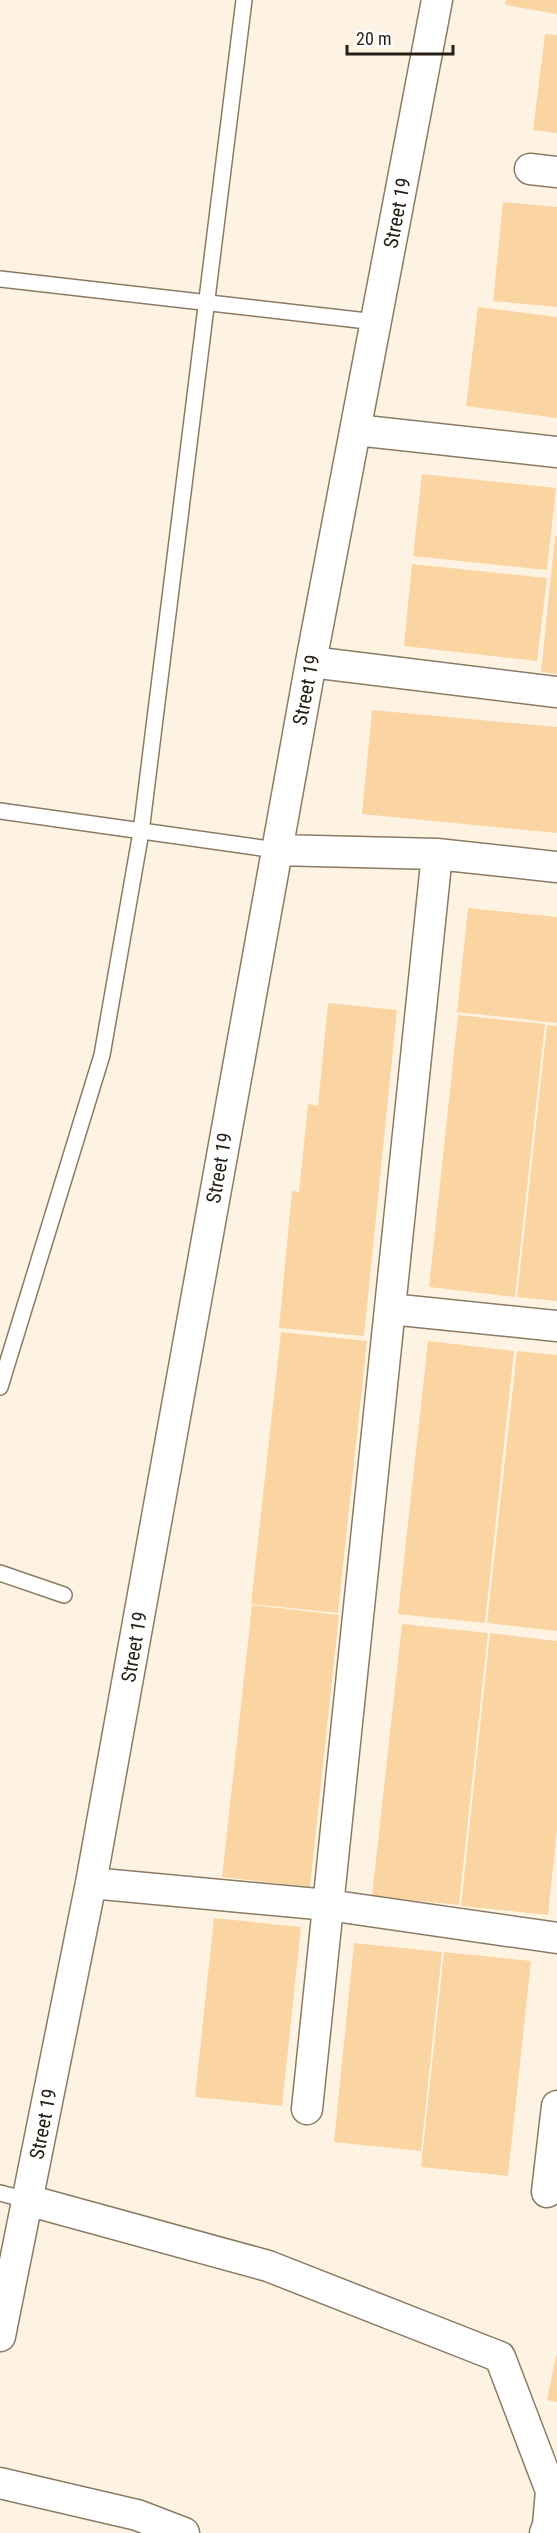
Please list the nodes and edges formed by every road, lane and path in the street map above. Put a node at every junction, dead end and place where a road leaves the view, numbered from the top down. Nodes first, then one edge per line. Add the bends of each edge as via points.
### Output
1 (244, 0) edge
2 (437, 0) edge
3 (0, 279) edge
4 (206, 303) junction
5 (376, 322) junction
6 (356, 430) junction
7 (557, 452) edge
8 (311, 662) junction
9 (557, 692) edge
10 (0, 811) edge
11 (141, 832) junction
12 (276, 850) junction
13 (437, 854) junction
14 (557, 867) edge
15 (390, 1309) junction
16 (557, 1326) edge
17 (0, 1387) edge
18 (0, 1573) edge
19 (64, 1595) dead end
20 (91, 1883) junction
21 (328, 1905) junction
22 (557, 1938) edge
23 (557, 2106) edge
24 (307, 2109) dead end
25 (547, 2192) dead end
26 (14, 2197) edge
27 (0, 2336) edge
28 (0, 2483) edge
29 (184, 2533) edge
30 (545, 2533) edge

1 - 4 lane
2 - 5 street, Street 19
3 - 4 lane
4 - 5 lane
4 - 11 lane
5 - 6 street, Street 19
6 - 7 street
6 - 8 street, Street 19
8 - 9 street
8 - 12 street, Street 19
10 - 11 lane
11 - 12 lane
11 - 17 lane via 102,1055
12 - 13 street
12 - 20 street, Street 19
13 - 14 street
13 - 15 street
15 - 16 street
15 - 21 street
18 - 19 lane
20 - 21 street
20 - 26 street, Street 19
21 - 22 street
21 - 24 street
23 - 25 street
26 - 27 street, Street 19
26 - 30 street via 268,2266 500,2357 551,2491
28 - 29 street via 137,2515

